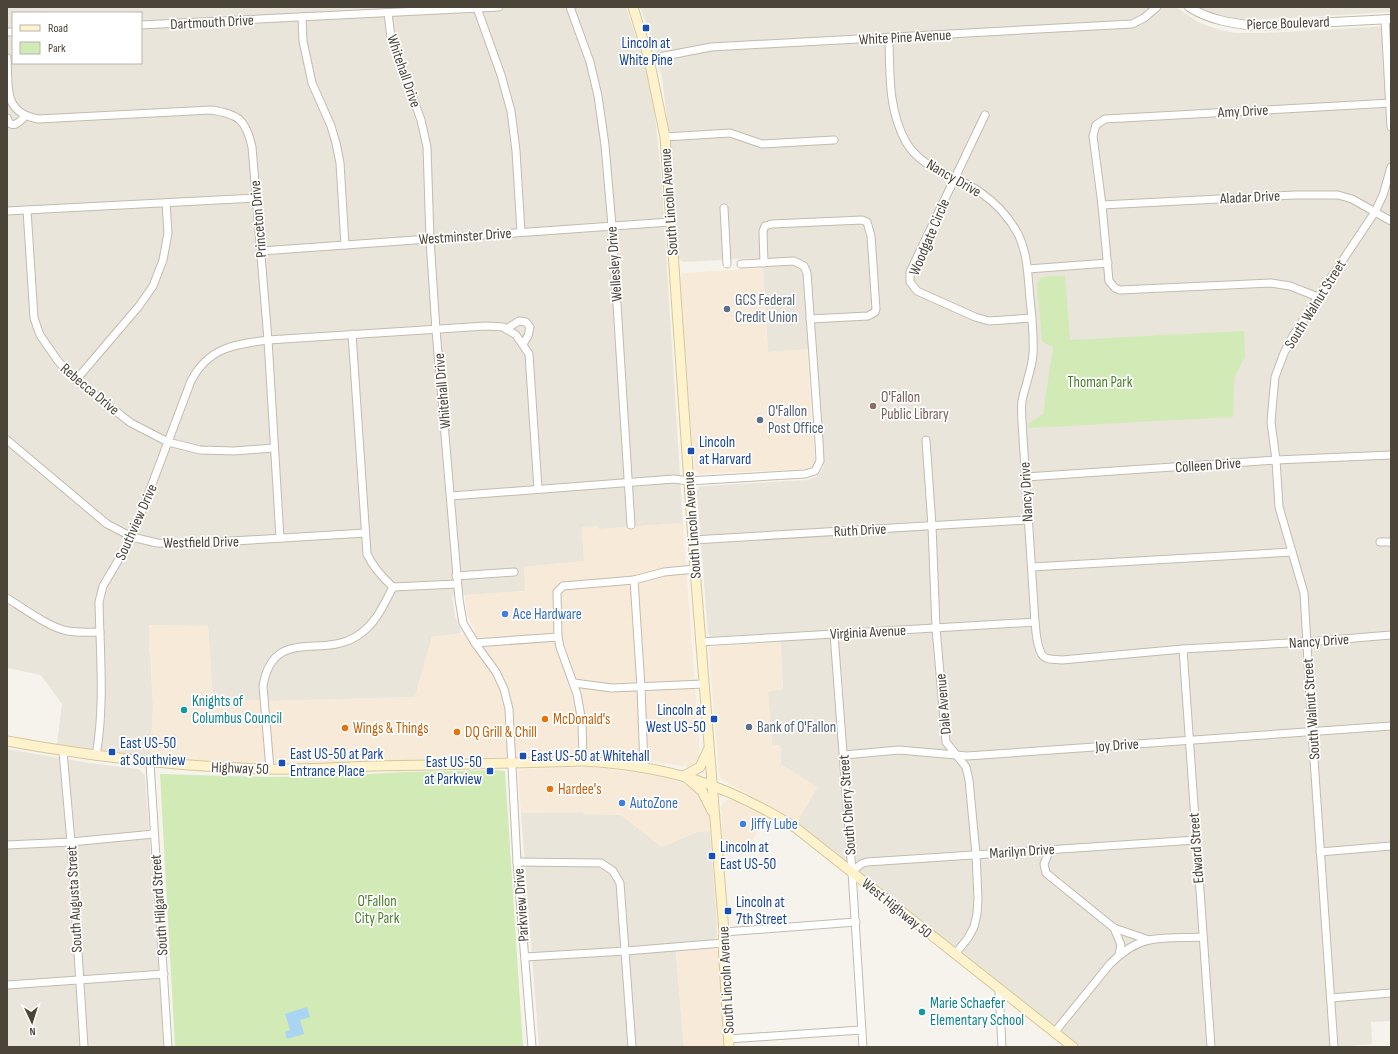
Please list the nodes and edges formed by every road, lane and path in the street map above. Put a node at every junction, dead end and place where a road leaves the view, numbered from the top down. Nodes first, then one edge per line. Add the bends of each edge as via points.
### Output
1 (500, 7) edge
2 (570, 7) edge
3 (633, 7) edge
4 (1156, 7) edge
5 (1189, 7) edge
6 (477, 8) junction
7 (388, 13) junction
8 (302, 18) junction
9 (1388, 19) edge
10 (142, 25) edge
11 (889, 38) junction
12 (7, 58) edge
13 (649, 59) junction
14 (1390, 103) edge
15 (13, 106) junction
16 (985, 115) dead end
17 (7, 116) edge
18 (25, 116) junction
19 (1391, 127) edge
20 (664, 137) junction
21 (834, 140) dead end
22 (1391, 167) edge
23 (954, 178) junction
24 (256, 198) junction
25 (166, 203) junction
26 (1102, 205) junction
27 (724, 208) dead end
28 (27, 210) junction
29 (7, 211) edge
30 (1374, 212) junction
31 (1391, 221) edge
32 (670, 222) junction
33 (612, 226) junction
34 (521, 232) junction
35 (430, 239) junction
36 (345, 245) junction
37 (261, 251) junction
38 (764, 263) junction
39 (1108, 263) junction
40 (727, 264) dead end
41 (741, 264) dead end
42 (1028, 269) junction
43 (1318, 297) junction
44 (1032, 318) junction
45 (810, 320) junction
46 (506, 329) junction
47 (436, 330) junction
48 (352, 334) junction
49 (268, 340) junction
50 (522, 344) junction
51 (76, 380) junction
52 (7, 440) edge
53 (926, 440) dead end
54 (168, 442) junction
55 (273, 448) junction
56 (1391, 455) edge
57 (1276, 460) junction
58 (1026, 477) junction
59 (688, 481) junction
60 (628, 483) junction
61 (538, 489) junction
62 (451, 496) junction
63 (1027, 520) junction
64 (631, 525) dead end
65 (932, 526) junction
66 (365, 533) junction
67 (132, 537) junction
68 (280, 538) junction
69 (693, 540) junction
70 (1380, 542) dead end
71 (1391, 542) edge
72 (1292, 552) junction
73 (1032, 567) junction
74 (695, 569) junction
75 (514, 572) dead end
76 (456, 576) junction
77 (634, 580) junction
78 (457, 584) junction
79 (393, 587) junction
80 (7, 598) edge
81 (1035, 622) junction
82 (936, 628) junction
83 (100, 632) junction
84 (834, 634) junction
85 (1391, 635) edge
86 (558, 637) junction
87 (700, 642) junction
88 (1307, 642) junction
89 (475, 643) junction
90 (1183, 649) junction
91 (574, 683) junction
92 (703, 684) junction
93 (641, 687) junction
94 (1391, 726) edge
95 (1312, 731) junction
96 (1189, 739) junction
97 (7, 741) edge
98 (709, 749) junction
99 (63, 752) junction
100 (956, 754) junction
101 (844, 755) junction
102 (96, 756) junction
103 (583, 761) junction
104 (150, 763) junction
105 (512, 763) junction
106 (644, 767) junction
107 (270, 769) junction
108 (684, 776) junction
109 (712, 785) junction
110 (714, 818) junction
111 (154, 834) junction
112 (1196, 840) junction
113 (71, 842) junction
114 (7, 845) edge
115 (1391, 846) edge
116 (1050, 850) junction
117 (1320, 852) junction
118 (976, 854) junction
119 (518, 862) junction
120 (852, 872) junction
121 (856, 922) junction
122 (1114, 928) junction
123 (724, 932) junction
124 (1202, 937) junction
125 (1149, 940) junction
126 (723, 943) junction
127 (626, 951) junction
128 (956, 954) junction
129 (1119, 955) junction
130 (525, 957) junction
131 (164, 974) junction
132 (79, 980) junction
133 (7, 985) edge
134 (999, 990) junction
135 (1391, 993) edge
136 (1331, 998) junction
137 (861, 1030) junction
138 (1054, 1033) junction
139 (729, 1043) edge
140 (84, 1047) edge
141 (168, 1047) edge
142 (532, 1047) edge
143 (632, 1047) edge
144 (863, 1047) edge
145 (1002, 1047) edge
146 (1073, 1047) edge
147 (1211, 1047) edge
148 (1334, 1047) edge

1 - 6 street, Dartmouth Drive
2 - 33 street, Wellesley Drive via 590,62 598,96
3 - 13 main road, South Lincoln Avenue
4 - 11 street, White Pine Avenue via 1144,18 1132,24
5 - 9 street, Pierce Boulevard via 1214,19 1255,26
6 - 7 street, Dartmouth Drive
6 - 34 street via 511,111
7 - 8 street, Dartmouth Drive
7 - 35 street, Whitehall Drive via 391,38 421,120 427,147
8 - 10 street, Dartmouth Drive
8 - 36 street via 303,41 312,83 331,126 340,163
9 - 14 street
11 - 13 street, White Pine Avenue via 711,47
11 - 23 street, Nancy Drive via 893,102 906,142 926,163
12 - 15 street
13 - 20 main road, South Lincoln Avenue
14 - 19 street
14 - 26 street, Amy Drive via 1105,119 1096,125 1093,136
15 - 17 street, Princeton Drive
15 - 18 street
16 - 23 street, Woodgate Circle
17 - 18 street, Princeton Drive via 11,124 16,124
18 - 24 street, Princeton Drive via 38,119 211,110 226,112 245,125 249,132
20 - 21 street via 730,133 762,144
20 - 32 main road, South Lincoln Avenue
22 - 30 street, South Walnut Street via 1383,195
23 - 42 street, Nancy Drive via 979,191 995,203 1008,218 1018,235
23 - 44 street, Woodgate Circle via 910,272 910,282 917,291 988,321
24 - 25 street
24 - 37 street, Princeton Drive
25 - 28 street
25 - 51 street via 168,233 153,286
26 - 30 street, Aladar Drive via 1338,195 1352,199
26 - 39 street
27 - 40 street
28 - 29 street
28 - 51 street, Rebecca Drive via 34,318 44,342
30 - 31 street, Aladar Drive
30 - 43 street, South Walnut Street
32 - 33 street, Westminster Drive
32 - 59 main road, South Lincoln Avenue
33 - 34 street, Westminster Drive
33 - 60 street, Wellesley Drive
34 - 35 street, Westminster Drive
35 - 36 street, Westminster Drive
35 - 47 street, Whitehall Drive
36 - 37 street, Westminster Drive
37 - 49 street, Princeton Drive
38 - 41 street
38 - 45 street via 794,261 804,266 807,273
38 - 45 street via 765,226 862,220 867,222 871,236 875,312 868,316
39 - 42 street
39 - 43 street via 1109,281 1120,290 1271,283 1290,286
42 - 44 street, Nancy Drive
43 - 57 street, South Walnut Street via 1288,345 1276,377 1271,422
44 - 58 street, Nancy Drive via 1033,354 1022,402
45 - 59 street via 820,454 815,471 805,474
46 - 47 street, Southview Drive via 486,326
46 - 50 street via 516,335
46 - 50 street via 519,321 526,322 530,327 528,336
47 - 48 street, Southview Drive
47 - 62 street, Whitehall Drive
48 - 49 street, Southview Drive
48 - 66 street
49 - 54 street, Southview Drive via 227,347 202,364 191,381
49 - 55 street, Princeton Drive
50 - 61 street via 529,354 530,362
51 - 54 street, Rebecca Drive via 131,423
52 - 67 street, Westfield Drive via 107,524
53 - 65 street, Dale Avenue
54 - 55 street, Rebecca Drive via 216,452
54 - 67 street, Southview Drive
55 - 68 street, Princeton Drive
56 - 57 street, Colleen Drive
57 - 58 street, Colleen Drive
57 - 72 street, South Walnut Street via 1279,507
58 - 63 street, Nancy Drive
59 - 60 street via 674,479
59 - 69 main road, South Lincoln Avenue
60 - 61 street
60 - 64 street, Wellesley Drive
61 - 62 street
62 - 76 street, Whitehall Drive
63 - 65 street, Ruth Drive
63 - 73 street, Nancy Drive
65 - 69 street, Ruth Drive
65 - 82 street, Dale Avenue
66 - 68 street, Westfield Drive
66 - 79 street via 370,561
67 - 68 street, Westfield Drive via 157,543 184,544
67 - 83 street, Southview Drive via 100,594
69 - 74 main road, South Lincoln Avenue
70 - 71 street
72 - 73 street
72 - 88 street, South Walnut Street via 1304,593
73 - 81 street, Nancy Drive
74 - 77 street via 664,572
74 - 87 main road, South Lincoln Avenue
75 - 76 street
76 - 78 street, Whitehall Drive
77 - 86 street via 563,586 557,592
77 - 93 street
78 - 79 street
78 - 89 street, Whitehall Drive via 463,623
79 - 107 street via 377,618 356,637 334,644 284,650 271,663 265,674 263,686
80 - 83 street via 67,631
81 - 82 street, Virginia Avenue
81 - 90 street, Nancy Drive via 1039,652 1046,659 1062,660
82 - 84 street, Virginia Avenue
82 - 100 street, Dale Avenue via 946,742
83 - 102 street, Southview Drive via 102,710
84 - 87 street, Virginia Avenue
84 - 101 street, South Cherry Street
85 - 88 street, Nancy Drive
86 - 89 street
86 - 91 street
87 - 92 main road, South Lincoln Avenue
88 - 90 street, Nancy Drive
88 - 95 street, South Walnut Street
89 - 105 street, Whitehall Drive via 496,672 504,689 509,709
90 - 96 street, Edward Street
91 - 93 street via 612,688
91 - 103 street via 582,722
92 - 93 street
92 - 98 main road, South Lincoln Avenue
93 - 106 street
94 - 95 street, Joy Drive
95 - 96 street, Joy Drive
95 - 117 street, South Walnut Street
96 - 100 street, Joy Drive via 967,756
96 - 112 street, Edward Street
97 - 99 main road, Highway 50
98 - 108 main road via 700,767
98 - 109 main road, South Lincoln Avenue
99 - 102 main road, Highway 50
99 - 113 street, South Augusta Street
100 - 101 street, Joy Drive via 899,750
100 - 118 street, Dale Avenue via 966,767 969,780
101 - 120 street, South Cherry Street
102 - 104 main road, Highway 50
103 - 105 main road, Highway 50
103 - 106 main road, Highway 50
104 - 107 main road, Highway 50
104 - 111 street, South Hilgard Street
105 - 107 main road, Highway 50
105 - 119 street, Parkview Drive
106 - 108 main road, Highway 50
108 - 109 main road, Highway 50
108 - 110 main road via 702,792
109 - 110 main road, South Lincoln Avenue
109 - 120 main road, West Highway 50 via 779,817
110 - 123 main road, South Lincoln Avenue
111 - 113 street
111 - 131 street, South Hilgard Street
112 - 116 street, Marilyn Drive
112 - 124 street, Edward Street
113 - 114 street
113 - 132 street, South Augusta Street
115 - 117 street
116 - 118 street, Marilyn Drive
116 - 122 street via 1044,864 1046,873
117 - 136 street, South Walnut Street
118 - 120 street, Marilyn Drive via 867,862
118 - 128 street, Dale Avenue via 977,914 974,927
119 - 127 street via 601,863 613,871 620,883
119 - 130 street, Parkview Drive
120 - 121 street, South Cherry Street
120 - 128 main road, West Highway 50
121 - 123 street
121 - 137 street, South Cherry Street
122 - 125 street
122 - 129 street via 1121,945
123 - 126 main road, South Lincoln Avenue
124 - 125 street
124 - 147 street, Edward Street
125 - 129 street
126 - 127 street
126 - 139 main road, South Lincoln Avenue
127 - 130 street
127 - 143 street
128 - 134 main road, West Highway 50
129 - 138 street
130 - 142 street, Parkview Drive
131 - 132 street
131 - 141 street, South Hilgard Street
132 - 133 street
132 - 140 street, South Augusta Street
134 - 138 main road, West Highway 50
134 - 145 street
135 - 136 street
136 - 148 street, South Walnut Street
137 - 139 street
137 - 144 street, South Cherry Street
138 - 146 main road, West Highway 50

